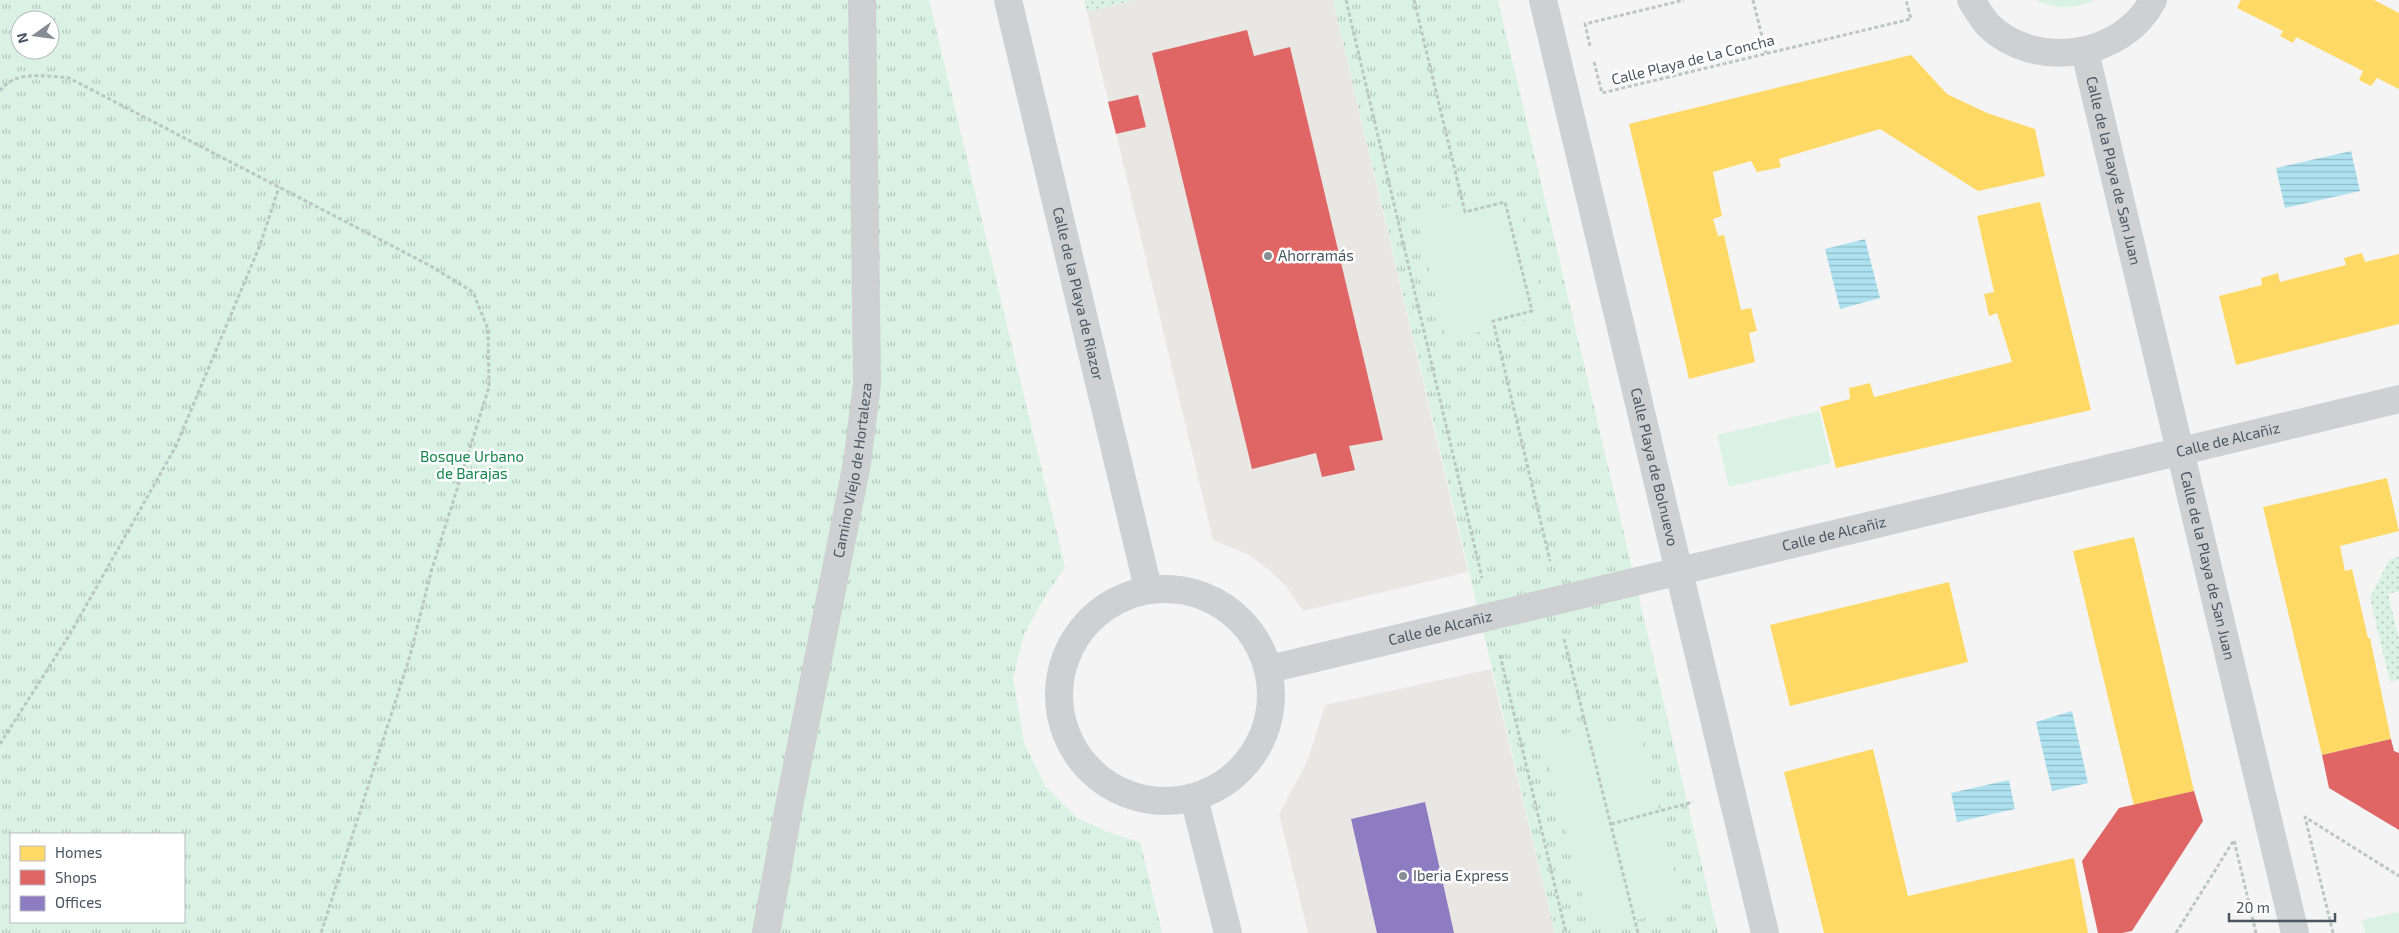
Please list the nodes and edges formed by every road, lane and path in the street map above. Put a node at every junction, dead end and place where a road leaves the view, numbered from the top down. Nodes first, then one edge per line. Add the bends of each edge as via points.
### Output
1 (862, 0) edge
2 (1008, 0) edge
3 (1346, 0) edge
4 (1414, 0) edge
5 (1542, 0) edge
6 (1684, 0) edge
7 (1753, 0) edge
8 (1906, 0) edge
9 (1971, 0) edge
10 (2153, 0) edge
11 (1591, 49) dead end
12 (2085, 52) junction
13 (1766, 54) junction
14 (1592, 57) dead end
15 (0, 90) edge
16 (280, 187) junction
17 (2399, 399) edge
18 (2180, 451) junction
19 (1550, 560) dead end
20 (1678, 572) junction
21 (1482, 578) dead end
22 (1148, 588) junction
23 (1564, 639) dead end
24 (1500, 654) dead end
25 (1270, 669) junction
26 (0, 744) edge
27 (1194, 798) junction
28 (1693, 802) dead end
29 (1611, 824) junction
30 (2399, 876) edge
31 (322, 933) edge
32 (766, 933) edge
33 (1228, 933) edge
34 (1566, 933) edge
35 (1638, 933) edge
36 (1765, 933) edge
37 (2176, 933) edge
38 (2256, 933) edge
39 (2295, 933) edge
40 (2333, 933) edge

1 - 32 street, Camino Viejo de Hortaleza via 867,384 857,463
2 - 22 street, Calle de la Playa de Riazor
3 - 21 path
4 - 19 path via 1465,212 1505,202 1532,312 1493,321
5 - 20 street, Calle Playa de Bolnuevo
6 - 11 path via 1585,24
7 - 13 path
8 - 13 path, Calle Playa de La Concha via 1911,19
9 - 12 street via 1988,25 2018,45 2052,53
10 - 12 street via 2145,15 2113,40
12 - 18 street, Calle de la Playa de San Juan
13 - 14 path, Calle Playa de La Concha via 1602,94
15 - 16 path via 5,84 34,74 69,78
16 - 26 path via 260,245 176,446 70,634
16 - 31 path via 429,265 473,292 488,329 489,387 431,572 410,656
17 - 18 street, Calle de Alcañiz
18 - 20 street, Calle de Alcañiz
18 - 39 street, Calle de la Playa de San Juan
20 - 25 street, Calle de Alcañiz
20 - 36 street, Calle Playa de Bolnuevo
22 - 25 street via 1188,590 1225,606 1254,634
22 - 27 street via 1107,604 1076,634 1059,675 1060,719 1079,759 1112,788 1154,802
23 - 29 path
24 - 34 path
25 - 27 street via 1271,711 1258,748 1232,778
27 - 33 street
28 - 29 path
29 - 35 path
30 - 40 path via 2305,817
37 - 38 path via 2234,840

